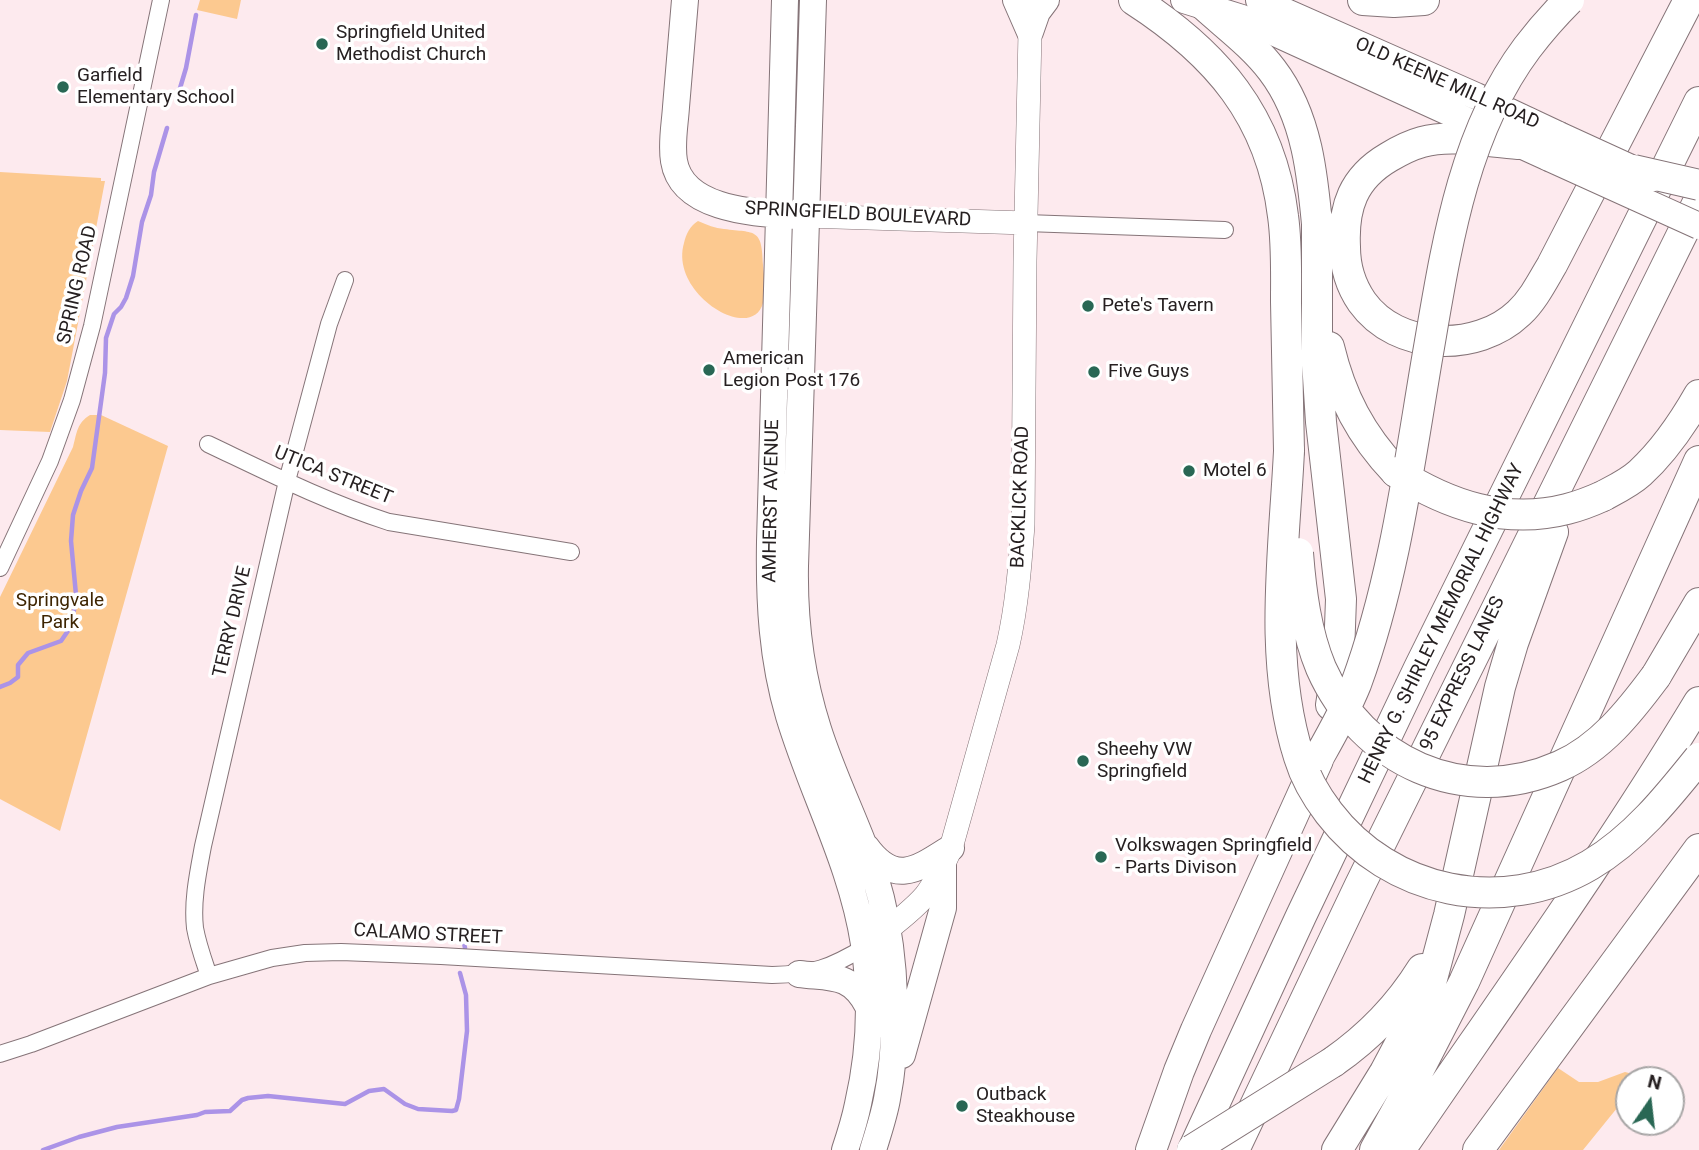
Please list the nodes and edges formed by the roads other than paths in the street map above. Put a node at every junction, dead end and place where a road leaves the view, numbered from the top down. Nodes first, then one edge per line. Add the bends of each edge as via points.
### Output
1 (161, 0) edge
2 (685, 0) edge
3 (785, 0) edge
4 (813, 0) edge
5 (1016, 0) edge
6 (1046, 0) edge
7 (1134, 0) edge
8 (1259, 0) edge
9 (1363, 0) edge
10 (1424, 0) edge
11 (1569, 0) edge
12 (1689, 0) edge
13 (1194, 3) edge
14 (1030, 32) junction
15 (1699, 102) edge
16 (1518, 144) junction
17 (1554, 146) junction
18 (1634, 170) junction
19 (1699, 185) edge
20 (1699, 200) edge
21 (778, 215) junction
22 (805, 216) junction
23 (1317, 217) junction
24 (1026, 223) junction
25 (1699, 226) edge
26 (1225, 230) dead end
27 (345, 280) dead end
28 (1615, 368) junction
29 (1699, 395) edge
30 (208, 443) dead end
31 (1289, 451) junction
32 (1699, 461) edge
33 (287, 481) junction
34 (571, 552) dead end
35 (0, 568) edge
36 (1699, 603) edge
37 (1699, 702) edge
38 (1320, 755) junction
39 (1699, 758) edge
40 (862, 842) junction
41 (1699, 849) edge
42 (947, 857) junction
43 (1449, 915) junction
44 (887, 929) junction
45 (864, 947) junction
46 (799, 974) junction
47 (209, 976) junction
48 (868, 1006) junction
49 (0, 1054) edge
50 (887, 1100) junction
51 (1237, 1145) edge
52 (845, 1150) edge
53 (873, 1150) edge
54 (1151, 1150) edge
55 (1193, 1150) edge
56 (1338, 1150) edge
57 (1375, 1150) edge
58 (1400, 1150) edge
59 (1478, 1150) edge

1 - 35 street, SPRING ROAD via 72,400 50,461
2 - 21 main road, SPRINGFIELD BOULEVARD via 674,139 676,168 689,188 710,202
3 - 21 main road, AMHERST AVENUE
4 - 22 main road, AMHERST AVENUE
5 - 14 main road
6 - 14 main road
7 - 31 highway via 1211,61 1250,113 1271,161 1283,217
8 - 17 main road, OLD KEENE MILL ROAD via 1476,96
9 - 10 highway
11 - 38 highway, bridge via 1526,49 1508,79 1467,172 1444,264 1387,577 1355,686
12 - 16 highway via 1552,265 1519,313 1483,335 1444,342 1407,334 1376,317 1355,290 1345,252 1349,203 1365,175 1390,156 1422,142 1444,138
13 - 16 main road, OLD KEENE MILL ROAD via 1302,44
13 - 23 highway via 1243,39 1272,70 1290,100 1307,147
14 - 24 main road, BACKLICK ROAD
15 - 55 highway, HENRY G. SHIRLEY MEMORIAL HIGHWAY via 1419,668
16 - 17 main road, OLD KEENE MILL ROAD
17 - 18 main road, OLD KEENE MILL ROAD, bridge
17 - 25 main road, bridge
18 - 19 highway, bridge
18 - 20 main road, OLD KEENE MILL ROAD, bridge
20 - 28 highway, 95 EXPRESS LANES
21 - 22 main road, SPRINGFIELD BOULEVARD
21 - 45 main road, AMHERST AVENUE via 769,580 773,638 789,716 846,873
22 - 24 main road, SPRINGFIELD BOULEVARD
22 - 40 main road, AMHERST AVENUE via 796,621 818,728
23 - 29 highway, bridge via 1329,346 1344,396 1365,435 1396,472 1441,497 1464,506 1515,514 1567,509 1603,496 1631,480 1657,456
23 - 38 highway, bridge via 1317,361 1341,599 1339,654
24 - 26 street, SPRINGFIELD BOULEVARD
24 - 42 main road, BACKLICK ROAD via 1023,526 1017,597 1008,645
27 - 33 street, TERRY DRIVE
28 - 43 highway via 1513,643
28 - 51 highway, 95 EXPRESS LANES via 1360,884
30 - 33 street, UTICA STREET
31 - 36 highway, bridge via 1300,576 1316,655 1334,692 1369,737 1431,773 1498,782 1561,766 1596,743 1634,707
31 - 39 highway, bridge via 1281,602 1282,660 1292,732 1306,776 1325,808 1341,829 1380,861 1417,880 1461,891 1509,892 1537,887 1590,865 1615,847 1655,811
32 - 57 highway via 1464,982
33 - 34 street, UTICA STREET via 389,522
33 - 47 street, TERRY DRIVE via 197,878 195,929
37 - 58 highway via 1531,961
38 - 54 highway via 1196,1030
40 - 42 main road via 871,855 896,871
40 - 44 main road, AMHERST AVENUE
41 - 59 highway
42 - 44 main road, BACKLICK ROAD via 926,894
42 - 50 main road via 943,908
43 - 55 highway, bridge via 1400,1001 1364,1039
43 - 56 highway via 1419,1008
44 - 45 main road, BACKLICK ROAD
44 - 50 main road via 894,1022
45 - 46 street, CALAMO STREET via 830,966
45 - 48 main road
46 - 47 street, CALAMO STREET via 341,951 272,958
46 - 48 main road via 849,982
47 - 49 street, CALAMO STREET
48 - 52 main road via 862,1082
50 - 53 main road

